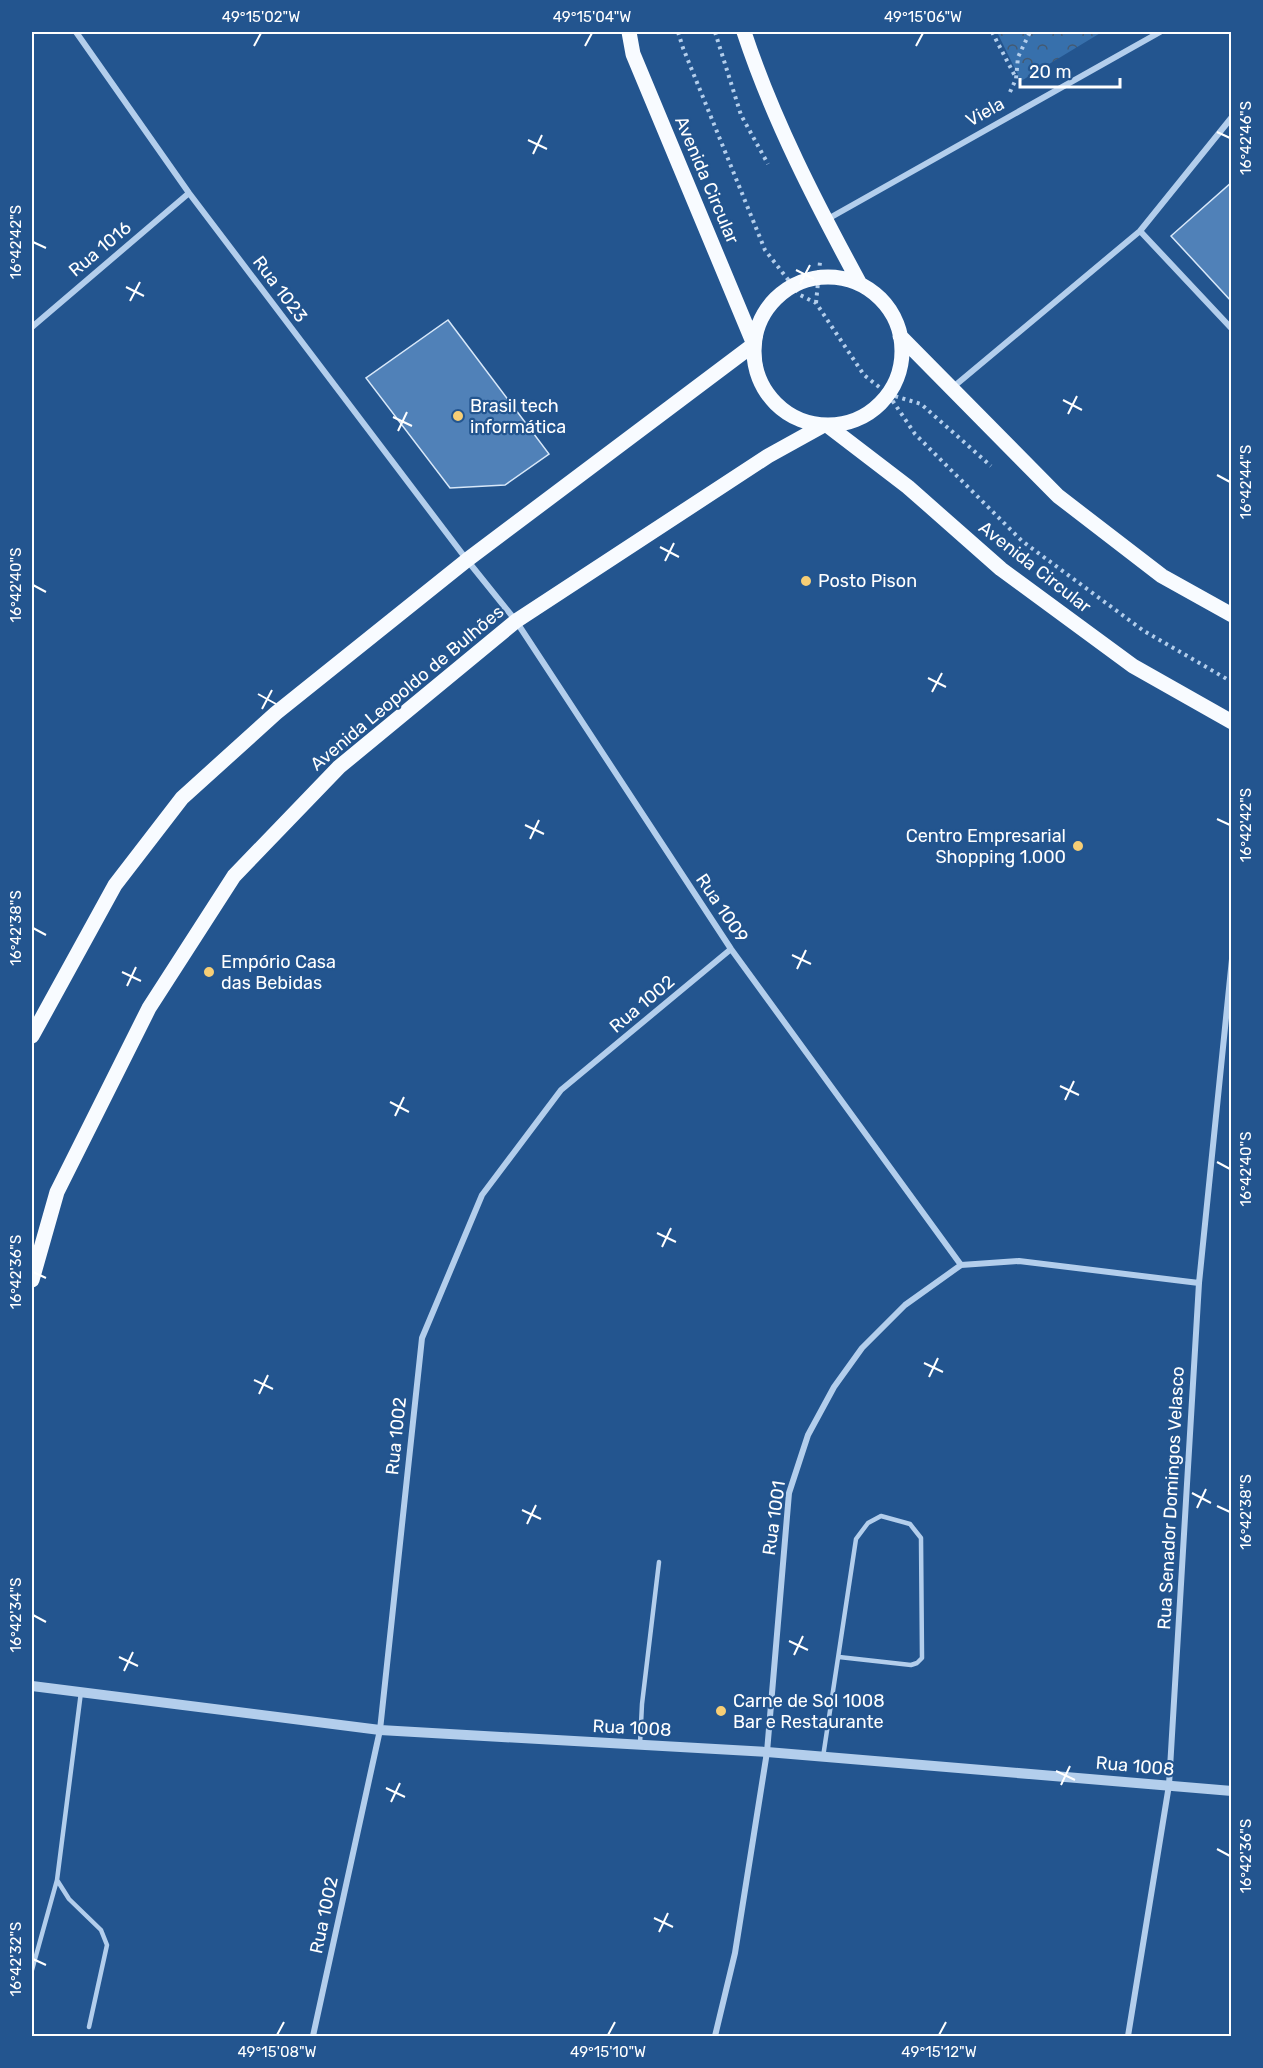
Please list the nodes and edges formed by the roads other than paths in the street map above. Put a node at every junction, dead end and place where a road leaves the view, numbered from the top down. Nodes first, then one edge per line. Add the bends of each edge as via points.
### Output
1 (76, 32) edge
2 (628, 32) edge
3 (744, 32) edge
4 (1160, 32) edge
5 (1232, 117) edge
6 (189, 193) junction
7 (825, 220) junction
8 (1140, 231) junction
9 (860, 284) junction
10 (32, 327) edge
11 (1232, 329) edge
12 (900, 336) junction
13 (753, 343) junction
14 (951, 388) junction
15 (826, 425) junction
16 (467, 560) junction
17 (1232, 615) edge
18 (516, 621) junction
19 (1232, 722) edge
20 (731, 949) junction
21 (1232, 959) edge
22 (32, 1036) edge
23 (961, 1265) junction
24 (32, 1280) edge
25 (1199, 1283) junction
26 (659, 1562) dead end
27 (839, 1657) junction
28 (32, 1686) edge
29 (81, 1692) junction
30 (380, 1730) junction
31 (640, 1744) junction
32 (767, 1752) junction
33 (823, 1757) junction
34 (1169, 1785) junction
35 (1232, 1791) edge
36 (57, 1880) junction
37 (32, 1970) edge
38 (89, 2027) dead end
39 (313, 2037) edge
40 (714, 2037) edge
41 (1128, 2037) edge

1 - 6 street, Rua 1023
2 - 13 main road, Avenida Circular via 633,54
3 - 7 main road via 778,121
4 - 7 street, Viela
5 - 8 street
6 - 10 street, Rua 1016
6 - 16 street, Rua 1023
7 - 9 main road
8 - 11 street
8 - 14 street
9 - 12 main road via 879,297 893,315
9 - 13 main road via 818,277 793,285 774,299 760,319
12 - 14 main road
12 - 15 main road via 900,367 888,394 861,417
13 - 15 main road, Avenida Circular via 756,368 765,390 780,407 801,420
13 - 16 main road
14 - 17 main road via 1058,496 1162,576
15 - 18 main road, Avenida Leopoldo de Bulhões via 768,456
15 - 19 main road, Avenida Circular via 908,487 1001,569 1133,666
16 - 18 street, Rua 1009
16 - 22 main road via 276,713 182,798 115,885
18 - 20 street, Rua 1009
18 - 24 main road, Avenida Leopoldo de Bulhões via 339,767 234,876 144,1018 57,1192
20 - 23 street, Rua 1009
20 - 30 street, Rua 1002 via 561,1090 482,1196 422,1338
21 - 25 street, Rua Senador Domingos Velasco
23 - 25 street via 1019,1261
23 - 32 street, Rua 1001 via 905,1305 861,1348 808,1435 789,1493
25 - 34 street, Rua Senador Domingos Velasco
26 - 31 lane
27 - 27 lane via 856,1539 868,1523 881,1516 910,1524 921,1538 922,1658 911,1665
27 - 33 lane
28 - 29 street, Rua 1008
29 - 30 street, Rua 1008
29 - 36 lane
30 - 31 street, Rua 1008
30 - 39 street, Rua 1002
31 - 32 street, Rua 1008
32 - 33 street, Rua 1008
32 - 40 street, Rua 1001 via 735,1953
33 - 34 street, Rua 1008
34 - 35 street, Rua 1008
34 - 41 street, Rua Senador Domingos Velasco
36 - 37 lane
36 - 38 lane via 69,1899 101,1930 107,1945

